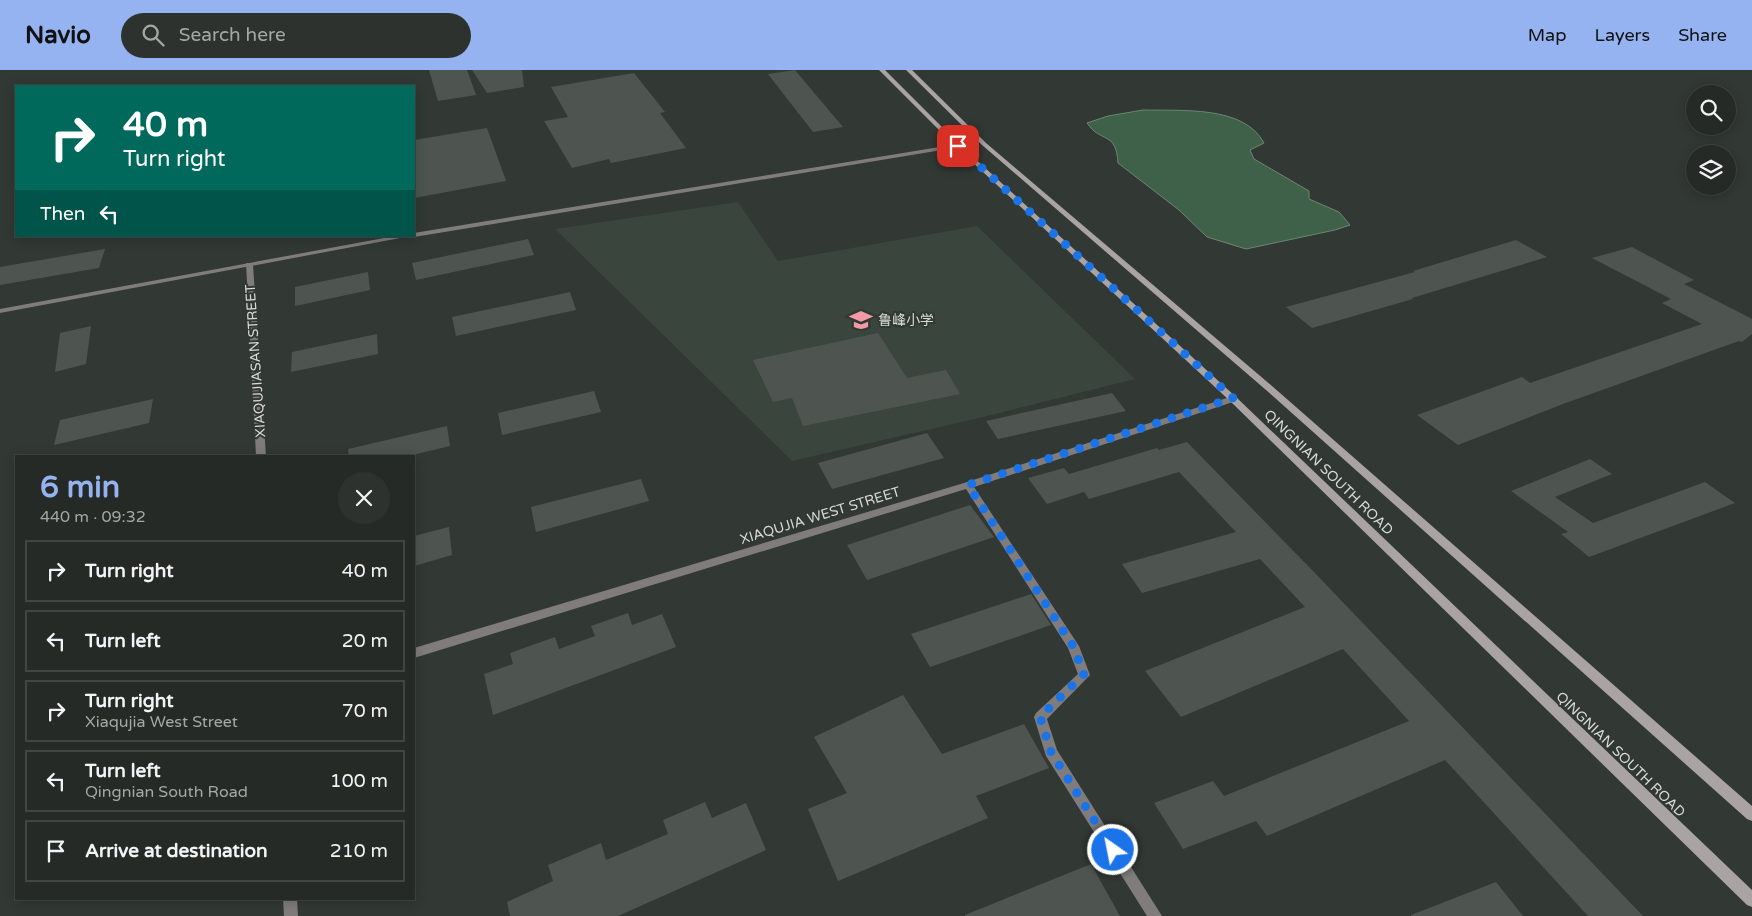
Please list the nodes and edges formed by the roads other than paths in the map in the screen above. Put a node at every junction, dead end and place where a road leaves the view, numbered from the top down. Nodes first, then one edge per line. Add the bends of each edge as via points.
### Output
1 (882, 70) edge
2 (909, 70) edge
3 (958, 146) junction
4 (415, 235) edge
5 (403, 237) edge
6 (249, 265) junction
7 (0, 311) edge
8 (1233, 398) junction
9 (261, 455) edge
10 (968, 485) junction
11 (415, 653) edge
12 (1752, 815) edge
13 (290, 900) edge
14 (1752, 900) edge
15 (291, 916) edge
16 (1155, 916) edge

1 - 3 main road, QINGNIAN SOUTH ROAD
2 - 12 main road, QINGNIAN SOUTH ROAD via 984,144 1276,395
3 - 4 street
3 - 8 main road, QINGNIAN SOUTH ROAD
5 - 6 street
6 - 7 street
6 - 9 street, XIAQUJIASAN STREET
8 - 10 street, XIAQUJIA WEST STREET
8 - 14 main road, QINGNIAN SOUTH ROAD
10 - 11 street, XIAQUJIA WEST STREET
10 - 16 street via 1073,646 1084,674 1040,717 1051,752
13 - 15 street

